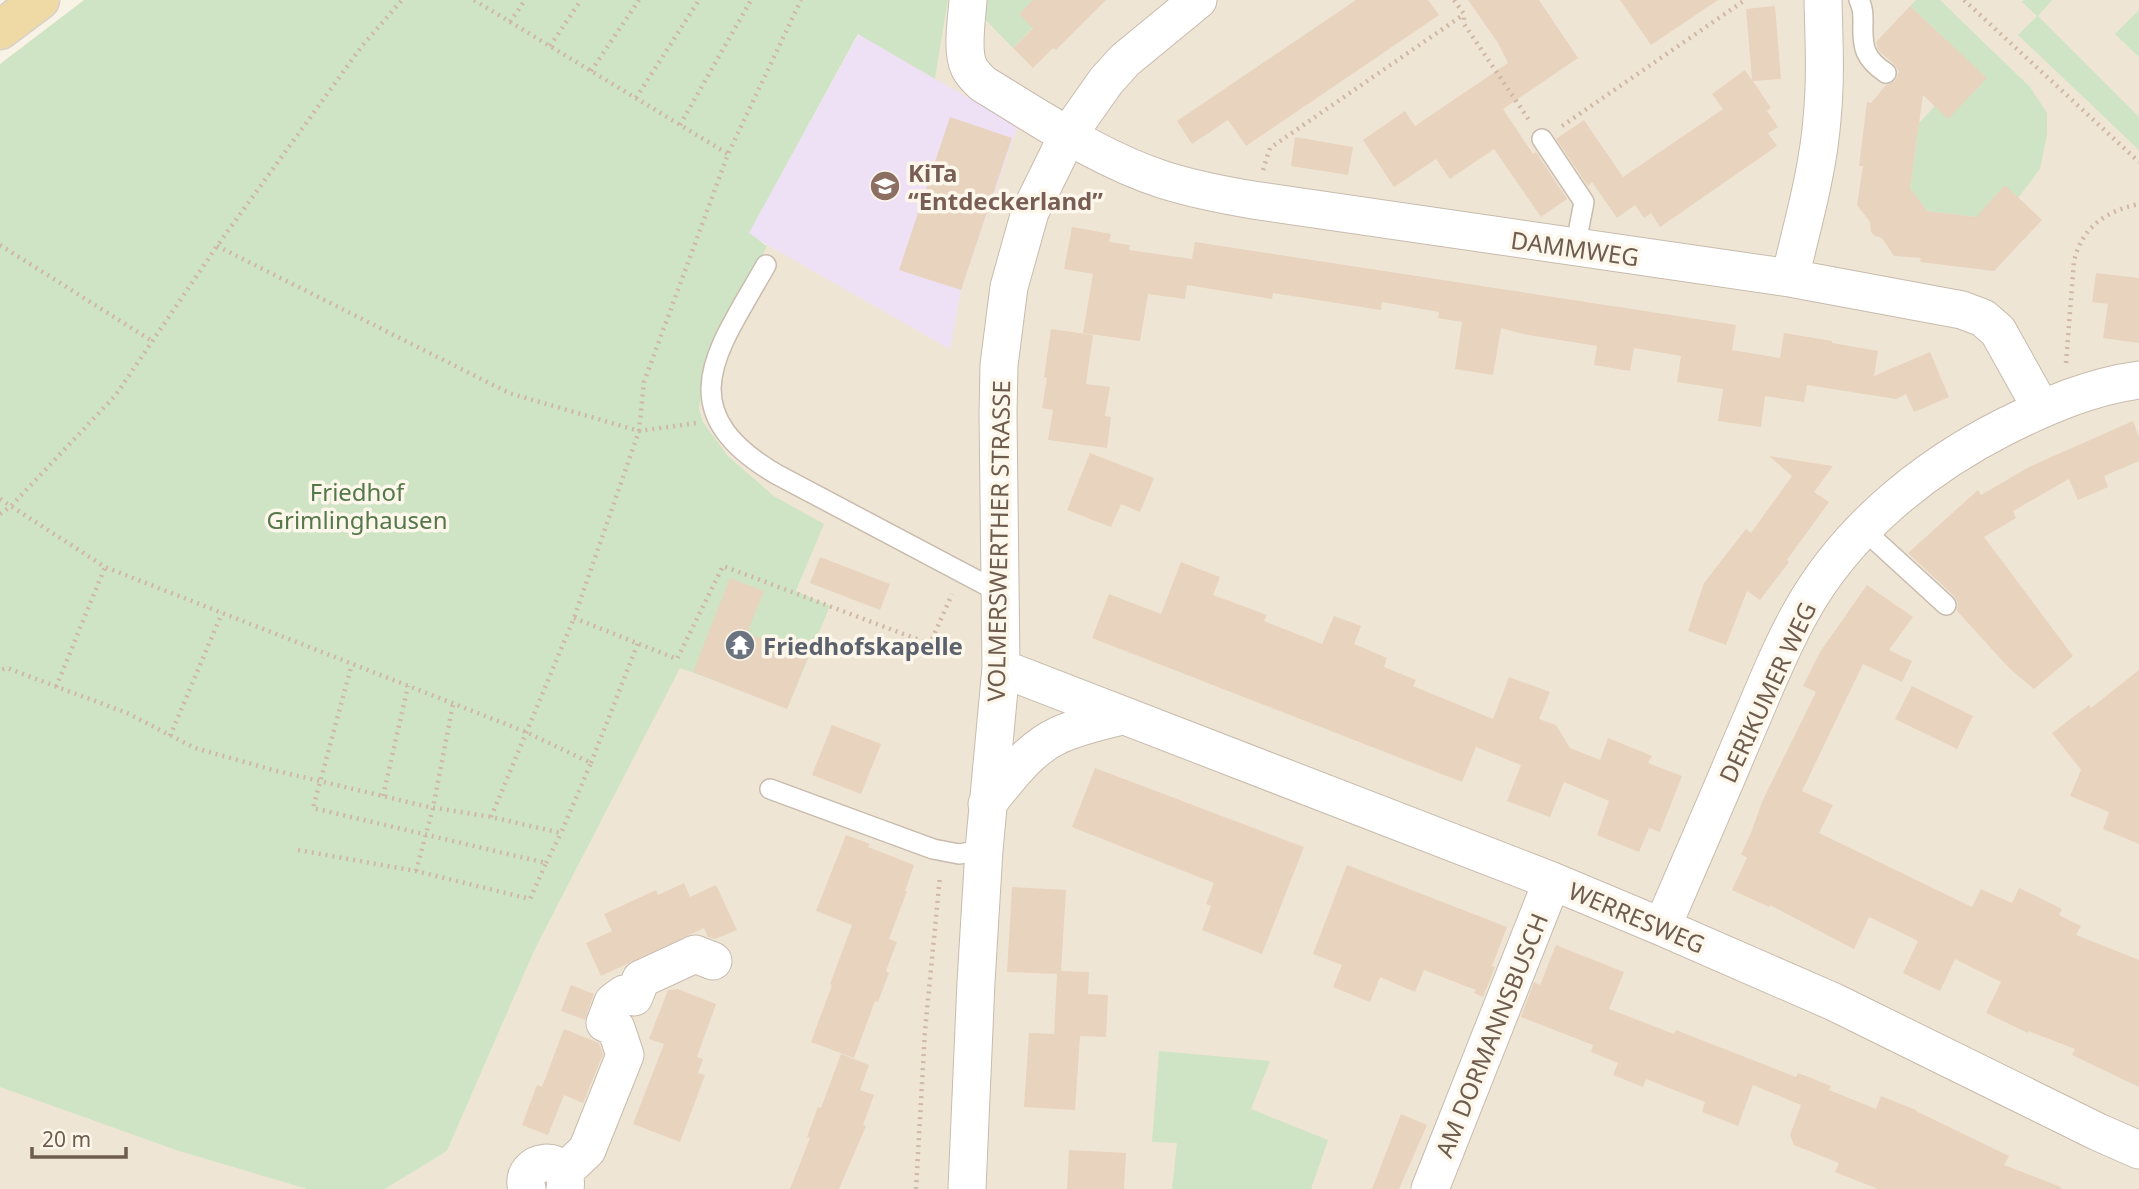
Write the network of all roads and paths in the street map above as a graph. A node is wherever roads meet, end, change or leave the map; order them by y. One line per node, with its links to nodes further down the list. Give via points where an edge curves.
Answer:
1 (40, 0): 19 (main road)
2 (402, 0): 32 (path, via 362,46)
3 (474, 0): 18 (path)
4 (525, 0): 18 (path)
5 (582, 0): 20 (path)
6 (639, 0): 21 (path)
7 (699, 0): 23 (path)
8 (751, 0): 24 (path)
9 (801, 0): 27 (path)
10 (968, 0): 25 (street, DAMMWEG, via 965,53 974,75)
11 (1198, 0): 25 (street, VOLMERSWERTHER STRASSE, via 1112,74)
12 (1454, 0): 17 (path)
13 (1745, 0): 26 (path)
14 (1823, 0): 35 (street, via 1822,121)
15 (1859, 0): 22 (lane, via 1868,59)
16 (1964, 0): 28 (path)
17 (1464, 14): 26 (path, via 1464,24); 29 (path, via 1270,148)
18 (509, 22): 20 (path)
19 (0, 30)
20 (550, 46): 21 (path)
21 (591, 71): 23 (path)
22 (1886, 73)
23 (636, 98): 24 (path)
24 (680, 125): 27 (path)
25 (1068, 135): 29 (street, DAMMWEG, via 1161,179); 47 (street, VOLMERSWERTHER STRASSE, via 1030,212 1009,287 999,365)
26 (1542, 139): 33 (lane, via 1584,202)
27 (728, 154): 40 (path, via 644,382)
28 (2139, 162)
29 (1253, 200): 33 (street, DAMMWEG)
30 (2139, 204): 38 (path, via 2103,217 2077,248 2066,368)
31 (0, 245): 36 (path)
32 (218, 246): 36 (path); 40 (path, via 509,393)
33 (1575, 248): 35 (street, DAMMWEG)
34 (766, 265): 39 (lane, via 719,348 710,390)
35 (1790, 278): 38 (street, DAMMWEG, via 1962,310 1983,318)
36 (152, 341): 42 (path, via 115,396)
37 (2139, 380): 38 (street, DERIKUMER WEG)
38 (2056, 404): 44 (street, DERIKUMER WEG, via 1985,437 1933,469)
39 (718, 420): 40 (path); 46 (lane, via 742,451 759,464)
40 (639, 431): 50 (path)
41 (0, 499): 42 (path)
42 (11, 506): 43 (path); 45 (path)
43 (0, 514)
44 (1864, 530): 48 (lane); 76 (street, DERIKUMER WEG, via 1818,586 1789,635)
45 (105, 567): 49 (path); 56 (path)
46 (960, 573): 47 (lane); 51 (path, via 930,643 723,566 677,659)
47 (999, 592): 53 (street, VOLMERSWERTHER STRASSE)
48 (1946, 605)
49 (222, 613): 52 (path); 60 (path)
50 (575, 618): 51 (path); 59 (path)
51 (638, 643): 61 (path)
52 (352, 664): 55 (path); 62 (path)
53 (1000, 668): 58 (street, WERRESWEG); 65 (street, VOLMERSWERTHER STRASSE)
54 (0, 670): 56 (path, via 7,668)
55 (408, 686): 57 (path); 64 (path)
56 (56, 687): 60 (path, via 127,713)
57 (453, 704): 59 (path); 66 (path)
58 (1122, 716): 65 (street, via 1056,736 1018,767); 75 (street, WERRESWEG)
59 (526, 732): 61 (path); 67 (path)
60 (170, 736): 62 (path, via 195,748)
61 (591, 763): 68 (path)
62 (322, 782): 64 (path); 69 (path, via 313,808)
63 (770, 789): 72 (lane)
64 (383, 796): 66 (path)
65 (987, 804): 71 (street, VOLMERSWERTHER STRASSE)
66 (433, 808): 67 (path); 69 (path)
67 (491, 817): 68 (path)
68 (561, 833): 73 (path)
69 (425, 834): 73 (path); 74 (path)
70 (298, 850): 74 (path)
71 (984, 850): 72 (lane); 82 (street, VOLMERSWERTHER STRASSE)
72 (943, 851): 81 (path, via 925,1031)
73 (546, 863): 74 (path, via 530,899)
74 (416, 871)
75 (1552, 881): 76 (street, WERRESWEG); 83 (street, AM DORMANNSBUSCH)
76 (1662, 927): 78 (street, WERRESWEG, via 1834,1002)
77 (713, 961): 79 (street, via 695,954 641,979 634,997 624,994 613,1002 605,1023 616,1028 625,1055 587,1150)
78 (2139, 1150)
79 (564, 1180): 80 (street, via 556,1165 545,1162 528,1173)
80 (521, 1187)
81 (916, 1189)
82 (967, 1189)
83 (1430, 1189)

